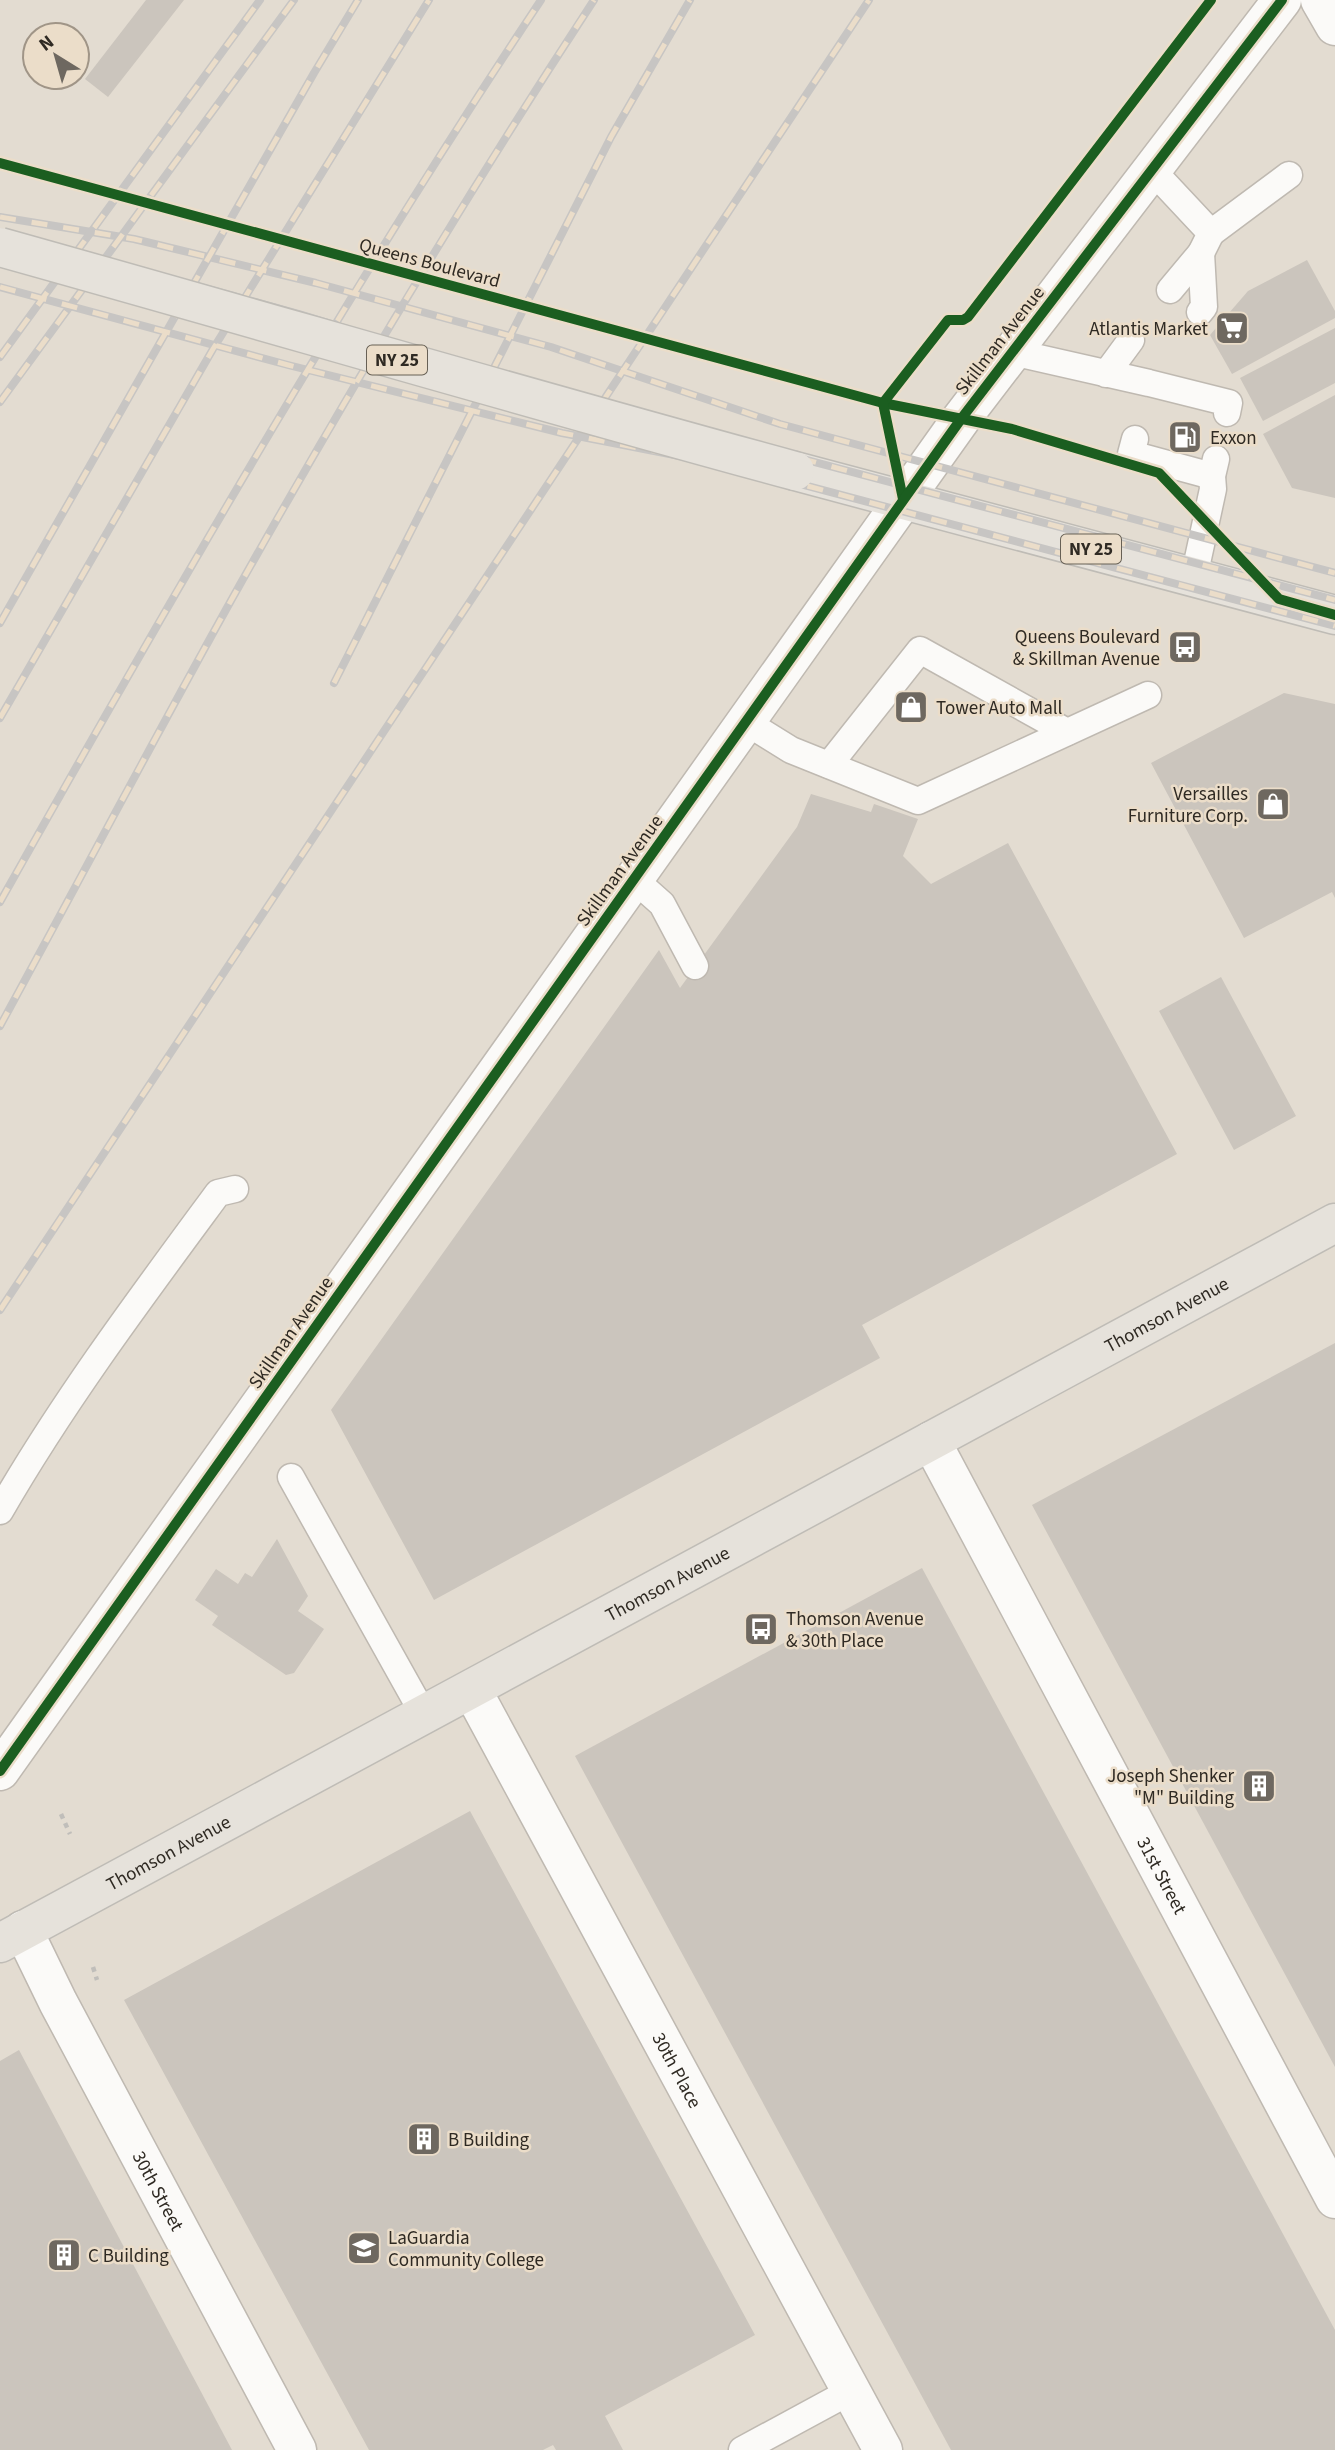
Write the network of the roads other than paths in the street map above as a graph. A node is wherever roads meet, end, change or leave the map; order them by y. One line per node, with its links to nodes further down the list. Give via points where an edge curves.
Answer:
1 (1282, 0): 4 (street, Skillman Avenue)
2 (1320, 0): 3 (street)
3 (1335, 26)
4 (1152, 170): 6 (lane); 11 (street, Skillman Avenue)
5 (1289, 175): 6 (lane)
6 (1206, 243): 8 (lane); 9 (lane, via 1205,307)
7 (0, 247): 15 (main road, NY 25, bridge, via 586,415)
8 (1170, 290)
9 (1200, 312)
10 (1131, 340): 12 (lane)
11 (1012, 352): 12 (lane); 15 (street, Skillman Avenue)
12 (1106, 374): 13 (lane, via 1153,380 1190,397 1229,403)
13 (1227, 413)
14 (1135, 439): 16 (lane, via 1130,454 1173,457 1214,467)
15 (903, 499): 16 (main road, NY 25); 19 (street, Skillman Avenue)
16 (1194, 577): 17 (main road, NY 25)
17 (1335, 615)
18 (1148, 695): 20 (lane)
19 (746, 722): 21 (lane, via 791,750); 22 (street, Skillman Avenue)
20 (1067, 732): 21 (lane, via 918,801); 21 (lane, via 920,649)
21 (829, 765)
22 (635, 880): 23 (lane, via 662,904); 31 (street, Skillman Avenue)
23 (695, 966)
24 (235, 1189): 28 (lane, via 218,1193 135,1306)
25 (1335, 1223): 26 (main road, Thomson Avenue)
26 (931, 1441): 29 (main road, Thomson Avenue); 33 (street, 31st Street)
27 (291, 1477): 30 (lane)
28 (0, 1511)
29 (472, 1690): 30 (main road, Thomson Avenue); 34 (street, 30th Place)
30 (424, 1715): 32 (main road, Thomson Avenue)
31 (0, 1771)
32 (12, 1937): 35 (street, 30th Street, via 58,2002)
33 (1335, 2199)
34 (851, 2391): 36 (lane); 37 (street, 30th Place)
35 (297, 2450)
36 (742, 2450)
37 (883, 2450)

